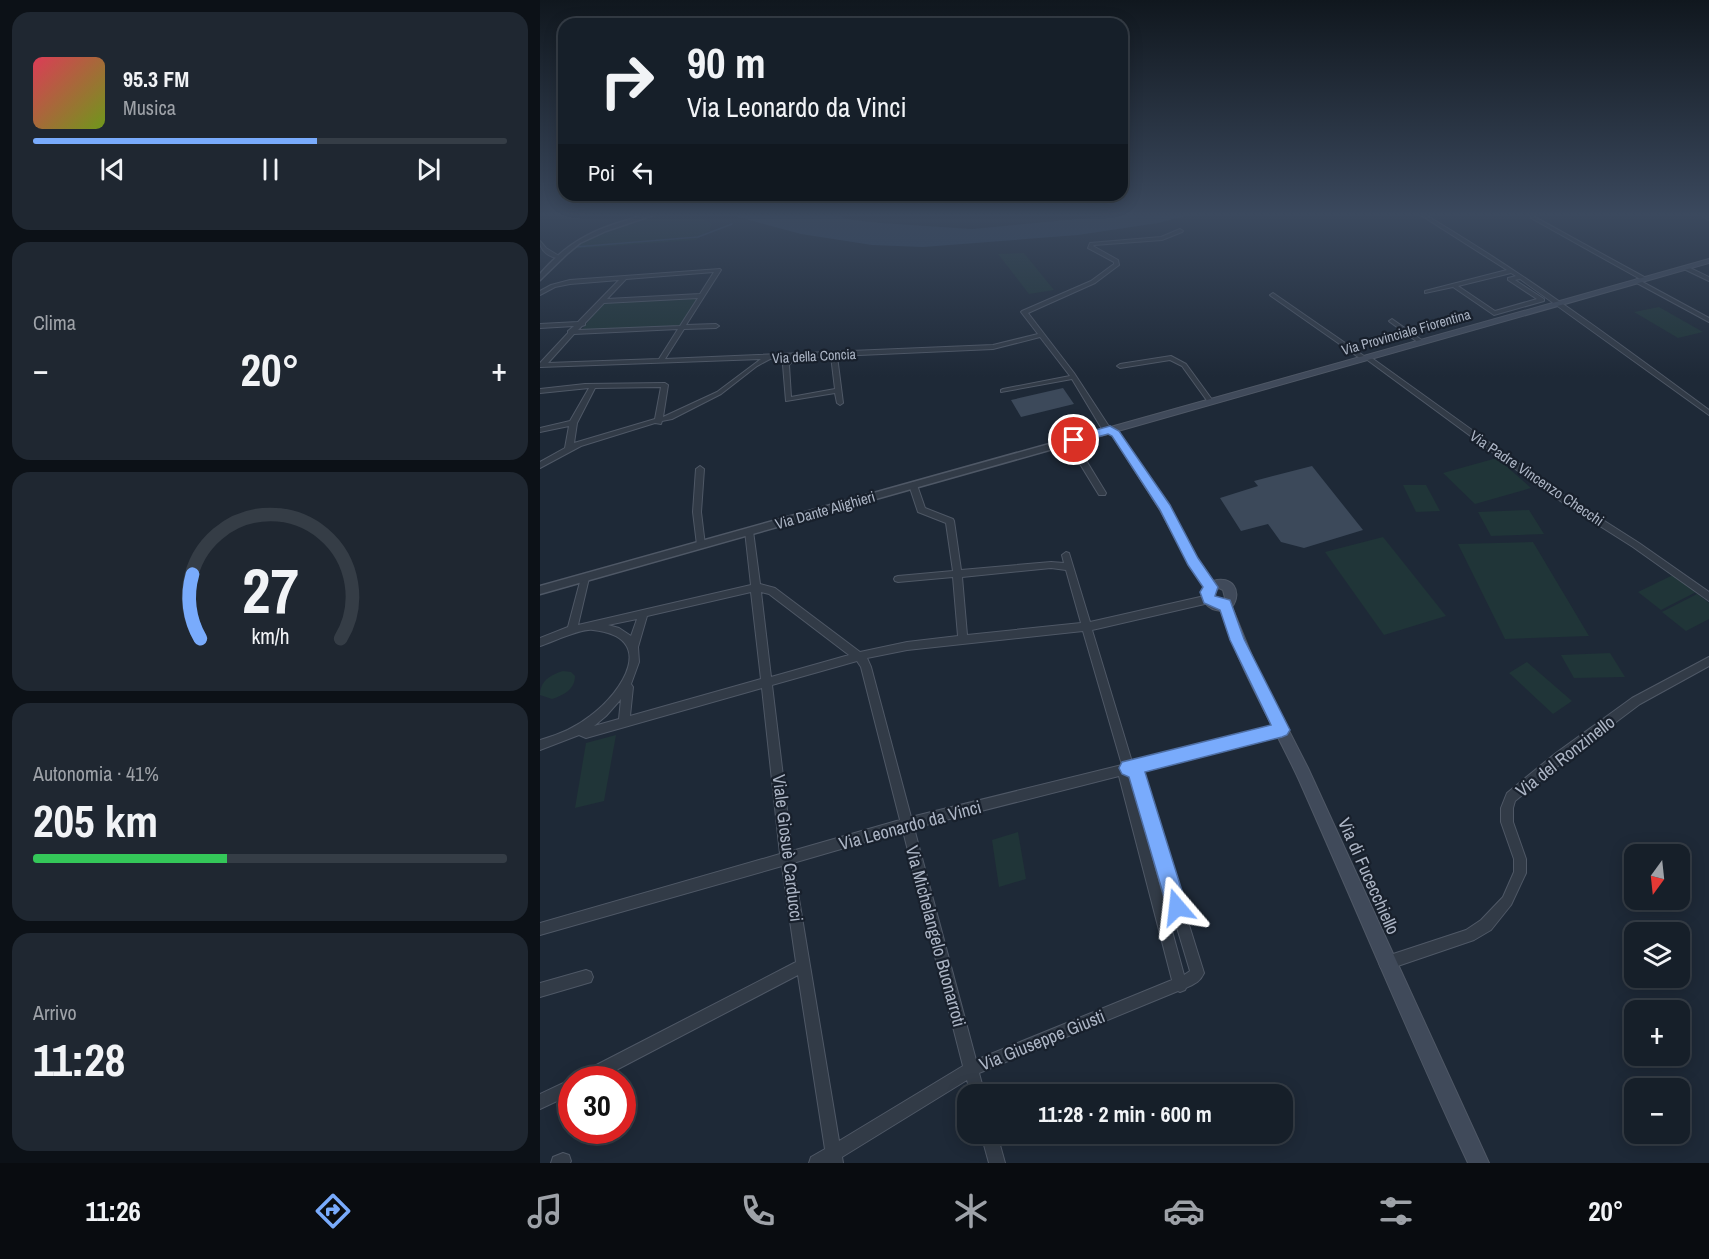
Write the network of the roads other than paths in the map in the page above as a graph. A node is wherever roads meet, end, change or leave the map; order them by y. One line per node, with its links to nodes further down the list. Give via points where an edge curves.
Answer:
1 (1111, 268): 27 (street, via 1093,282 1026,311 1026,318)
2 (1506, 268): 6 (street)
3 (1621, 268): 10 (street)
4 (1685, 268): 10 (main road, Via Provinciale Fiorentina)
5 (1686, 268): 9 (street)
6 (1510, 271): 7 (street); 11 (street)
7 (1520, 277): 17 (street); 18 (street, via 1510,279 1542,300)
8 (624, 278): 13 (street, via 559,284); 14 (street, via 718,270); 16 (street)
9 (1709, 279)
10 (1641, 280): 17 (main road, Via Provinciale Fiorentina); 20 (street)
11 (1453, 285): 12 (street); 18 (street)
12 (1427, 292)
13 (540, 293)
14 (702, 296): 16 (street); 25 (street)
15 (1273, 296): 32 (street, Via Padre Vincenzo Checchi)
16 (604, 301): 22 (street)
17 (1559, 303): 19 (main road, Via Provinciale Fiorentina); 43 (street)
18 (1494, 313): 19 (street)
19 (1503, 319): 28 (main road, Via Provinciale Fiorentina)
20 (1709, 320)
21 (1392, 321): 28 (street)
22 (583, 324): 23 (street); 26 (street)
23 (540, 326)
24 (716, 326): 25 (street)
25 (682, 327): 26 (street); 33 (street)
26 (570, 332): 34 (street)
27 (1041, 336): 29 (street, Via della Concia, via 993,347); 36 (street)
28 (1420, 342): 32 (main road, Via Provinciale Fiorentina)
29 (834, 355): 30 (street, Via della Concia); 38 (street)
30 (793, 356): 31 (street, Via della Concia); 38 (street, via 786,365 788,400)
31 (769, 357): 33 (street); 44 (street, Via della Concia, via 719,393)
32 (1365, 358): 41 (main road, Via Provinciale Fiorentina); 64 (street, Via Padre Vincenzo Checchi, via 1551,491)
33 (662, 359): 34 (street)
34 (541, 365)
35 (1120, 366): 41 (street, via 1171,358 1184,365)
36 (1074, 377): 40 (street); 47 (street)
37 (593, 386): 39 (street); 44 (street, via 665,385); 45 (street)
38 (838, 390): 42 (street)
39 (540, 391)
40 (1004, 392)
41 (1210, 401): 47 (main road, Via Provinciale Fiorentina)
42 (840, 403)
43 (1709, 413)
44 (658, 422): 49 (street, Via della Concia)
45 (573, 423): 46 (street); 49 (street)
46 (540, 429)
47 (1110, 430): 48 (street, Via Dante Alighieri); 63 (main road, Via di Fucecchiello, via 1116,433 1165,508)
48 (1070, 441): 52 (street, Via Dante Alighieri); 53 (street)
49 (569, 449): 50 (street, Via della Concia)
50 (540, 465)
51 (700, 469): 55 (street, via 697,512)
52 (913, 485): 54 (street, Via Dante Alighieri); 58 (street, via 921,510 950,521)
53 (1102, 493)
54 (749, 531): 55 (street, Via Dante Alighieri); 61 (street, Viale Giosuè Carducci)
55 (701, 545): 59 (street, Via Dante Alighieri)
56 (1066, 555): 57 (street)
57 (1069, 567): 58 (street, via 1051,565); 66 (street)
58 (958, 574): 60 (street); 68 (street)
59 (585, 578): 62 (street, Via Dante Alighieri); 67 (street)
60 (898, 579)
61 (756, 587): 65 (street); 71 (street, Via Michelangelo Buonarroti, via 772,591); 74 (street, Viale Giosuè Carducci)
62 (540, 590)
63 (1215, 597): 66 (street); 77 (main road, Via di Fucecchiello)
64 (1709, 597)
65 (643, 613): 67 (street); 70 (street)
66 (1085, 626): 68 (street); 79 (street)
67 (572, 630): 69 (street); 70 (street, via 612,630 624,635)
68 (963, 640): 71 (street)
69 (540, 642)
70 (633, 646): 73 (street, via 635,662)
71 (858, 656): 74 (street); 80 (street, Via Michelangelo Buonarroti, via 866,667)
72 (1709, 661): 83 (street, Via del Ronzinello, via 1636,701 1511,797 1507,822 1520,860 1520,873 1507,901 1486,925 1469,935)
73 (628, 683): 75 (street); 76 (street, via 610,706)
74 (768, 683): 75 (street); 81 (street, Viale Giosuè Carducci)
75 (624, 723): 76 (street, via 586,733)
76 (578, 730): 78 (street)
77 (1282, 730): 79 (street, Via Leonardo da Vinci); 83 (main road, Via di Fucecchiello)
78 (540, 745)
79 (1128, 768): 80 (street, Via Leonardo da Vinci); 86 (street, via 1124,777); 86 (street, via 1136,771 1197,973)
80 (907, 824): 81 (street, Via Leonardo da Vinci); 89 (street, Via Michelangelo Buonarroti)
81 (787, 860): 82 (street, Via Leonardo da Vinci); 84 (street, Viale Giosuè Carducci)
82 (540, 929)
83 (1386, 963): 97 (main road, Via di Fucecchiello)
84 (804, 965): 88 (street); 94 (street, Viale Giosuè Carducci)
85 (586, 977): 87 (street)
86 (1180, 985): 89 (street, Via Giuseppe Giusti)
87 (540, 990)
88 (609, 1066)
89 (971, 1068): 90 (street, Via Michelangelo Buonarroti); 94 (street, Via Giuseppe Giusti)
90 (975, 1084)
91 (558, 1093): 92 (street)
92 (540, 1102)
93 (992, 1144): 96 (street)
94 (834, 1158): 95 (street, Via Giuseppe Giusti)
95 (817, 1163)
96 (997, 1163)
97 (1479, 1163)

